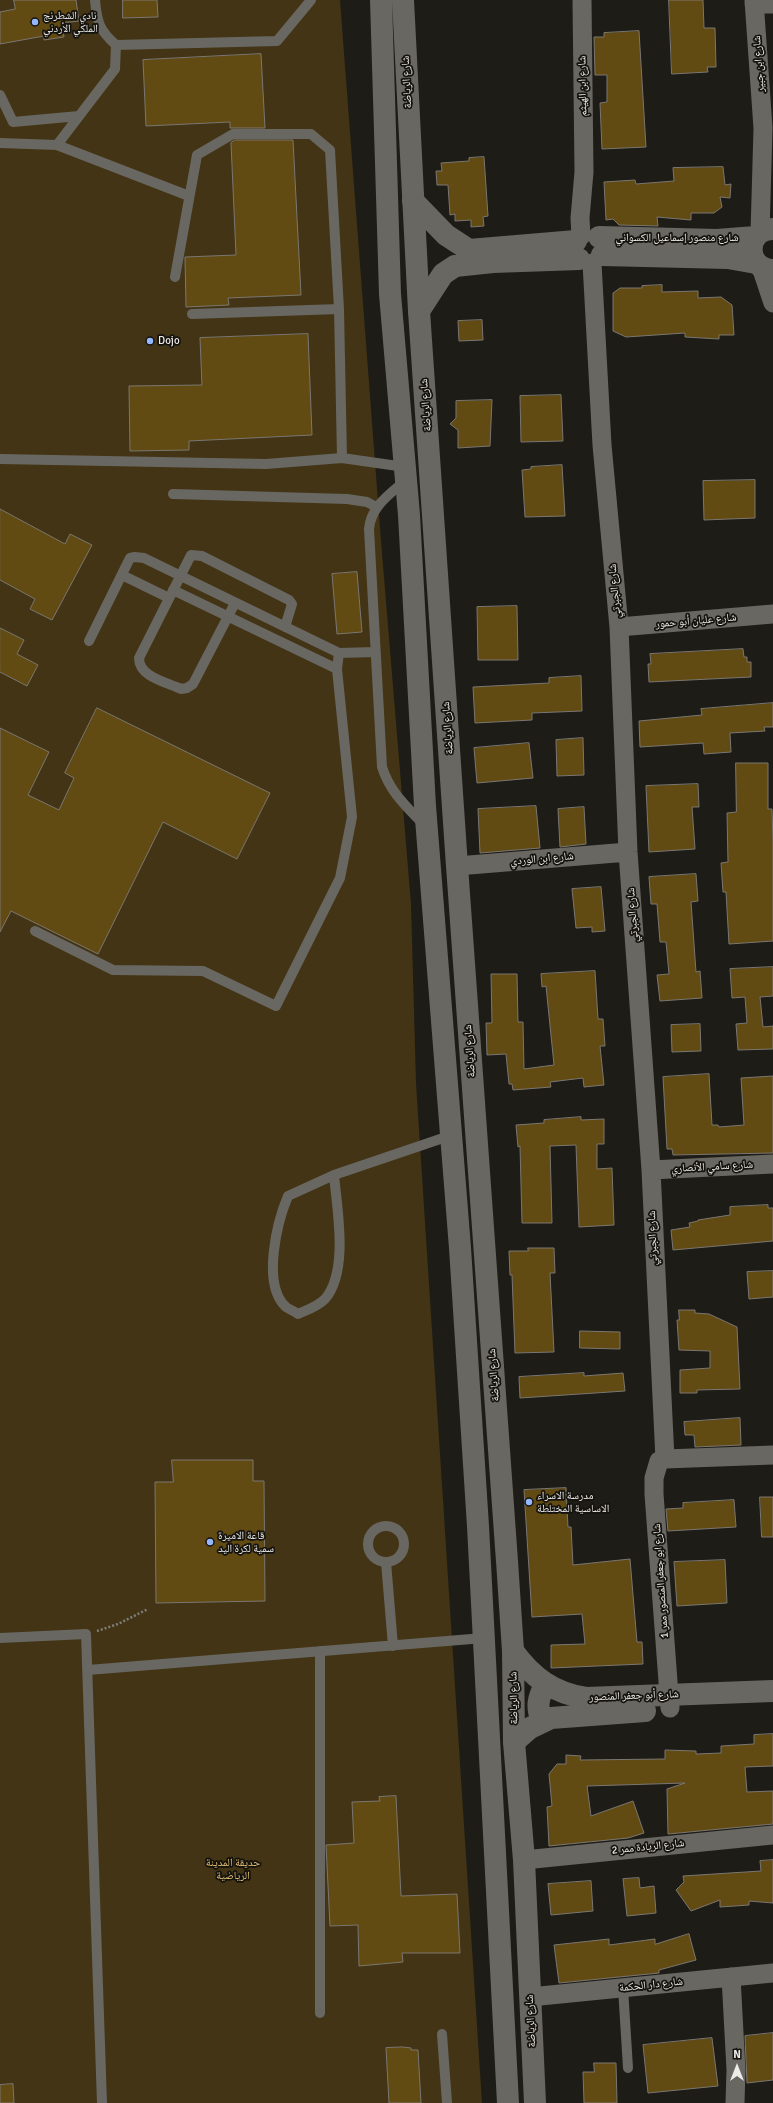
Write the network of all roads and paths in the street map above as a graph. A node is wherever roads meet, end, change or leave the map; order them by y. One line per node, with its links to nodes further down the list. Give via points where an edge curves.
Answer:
1 (95, 0): 8 (lane, via 96,17 102,33)
2 (311, 0): 8 (lane, via 277,41)
3 (381, 0): 28 (main road, via 390,294)
4 (403, 0): 16 (main road, شارع الرياضة)
5 (582, 0): 18 (street, شارع ابن الهيثم, via 584,172)
6 (754, 2): 7 (street); 11 (street, شارع ابن جبير)
7 (773, 4)
8 (116, 45): 10 (lane, via 115,69)
9 (0, 95): 10 (lane, via 13,122)
10 (79, 116): 13 (lane)
11 (763, 128): 14 (street, شارع ابن جبير); 17 (street, شارع ابن جبير)
12 (0, 142): 13 (lane)
13 (57, 145): 15 (lane)
14 (773, 171)
15 (189, 196): 20 (lane); 22 (lane, via 197,155 233,134 312,134 330,150)
16 (413, 201): 18 (main road, شارع منصور إسماعيل الكسواني, via 446,235 469,250); 23 (main road, شارع الرياضة)
17 (763, 233): 18 (main road, شارع منصور إسماعيل الكسواني, via 717,240); 19 (main road, via 751,250)
18 (589, 246): 19 (main road, شارع منصور إسماعيل الكسواني, via 728,258); 23 (main road, شارع منصور إسماعيل الكسواني, via 455,266 443,274); 38 (street, شارع الجبرتي, via 602,445)
19 (763, 266): 21 (street)
20 (175, 277)
21 (773, 304)
22 (339, 309): 24 (lane); 25 (lane)
23 (419, 311): 27 (main road, شارع الرياضة)
24 (192, 314)
25 (342, 458): 26 (lane, via 266,464); 28 (lane)
26 (0, 459)
27 (430, 466): 28 (main road); 45 (main road, شارع الرياضة)
28 (405, 473): 30 (lane); 43 (main road)
29 (173, 494): 30 (lane, via 347,499 367,502)
30 (376, 507): 40 (lane, via 370,518 369,529)
31 (122, 575): 32 (lane, via 130,558 136,557 144,558); 33 (lane); 39 (lane)
32 (180, 576): 33 (lane); 34 (lane); 37 (lane, via 191,555 202,556 289,600 292,604)
33 (171, 594): 36 (lane); 36 (lane, via 139,658 139,666 144,672 181,689 193,684)
34 (235, 603): 36 (lane); 37 (lane)
35 (773, 614): 38 (street, شارع عليان أبو حمور)
36 (228, 617): 42 (lane)
37 (285, 627): 41 (lane)
38 (618, 627): 44 (street, شارع الجبرتي)
39 (89, 641)
40 (376, 652): 41 (lane); 43 (lane, via 382,767 387,783)
41 (339, 653): 42 (lane)
42 (337, 669): 46 (lane, via 352,817 340,878 276,1006 203,971 113,970)
43 (427, 828): 47 (main road)
44 (628, 852): 45 (street, شارع ابن الوردي); 49 (street, شارع الجبرتي)
45 (457, 866): 51 (main road, شارع الرياضة)
46 (35, 931)
47 (452, 1135): 50 (lane); 52 (main road)
48 (773, 1164): 49 (street, شارع سامي الأنصاري)
49 (651, 1170): 54 (street, شارع الجبرتي)
50 (334, 1175): 50 (lane, via 288,1196 282,1212 272,1262 275,1286 285,1307 298,1314 314,1307 325,1298 336,1279 339,1231)
51 (492, 1352): 52 (main road); 62 (main road, شارع الرياضة)
52 (466, 1353): 59 (main road)
53 (773, 1455): 54 (street)
54 (665, 1459): 66 (street, شارع ابو جعفر المنصور ممر 1, via 659,1461 654,1478)
55 (386, 1562): 60 (lane)
56 (148, 1609): 57 (path, via 118,1624)
57 (86, 1634): 58 (lane); 63 (lane)
58 (0, 1638)
59 (484, 1638): 60 (lane); 81 (main road)
60 (393, 1646): 61 (lane)
61 (320, 1651): 63 (lane); 76 (lane)
62 (513, 1651): 64 (main road, شارع أبو جعفر المنصور, via 523,1665); 69 (main road, شارع الرياضة)
63 (88, 1670): 79 (lane)
64 (545, 1685): 66 (main road, شارع أبو جعفر المنصور, via 562,1693 586,1698); 68 (main road, via 538,1701)
65 (773, 1691): 66 (main road, شارع أبو جعفر المنصور)
66 (670, 1701): 67 (main road, شارع أبو جعفر المنصور); 68 (main road, شارع أبو جعفر المنصور)
67 (773, 1706)
68 (542, 1721): 69 (main road, شارع أبو جعفر المنصور, via 525,1731)
69 (514, 1742): 71 (main road, شارع الرياضة)
70 (773, 1835): 71 (street, شارع الريادة ممر 2)
71 (524, 1860): 75 (main road, شارع الرياضة)
72 (773, 1973): 73 (street, شارع دار الحكمة)
73 (731, 1977): 74 (street, شارع دار الحكمة); 83 (street, via 736,2070)
74 (623, 1988): 75 (street, شارع دار الحكمة); 78 (lane)
75 (530, 1997): 82 (main road, شارع الرياضة)
76 (320, 2013)
77 (442, 2034): 80 (lane)
78 (628, 2068)
79 (102, 2103)
80 (447, 2103)
81 (508, 2103)
82 (535, 2103)
83 (735, 2103)

